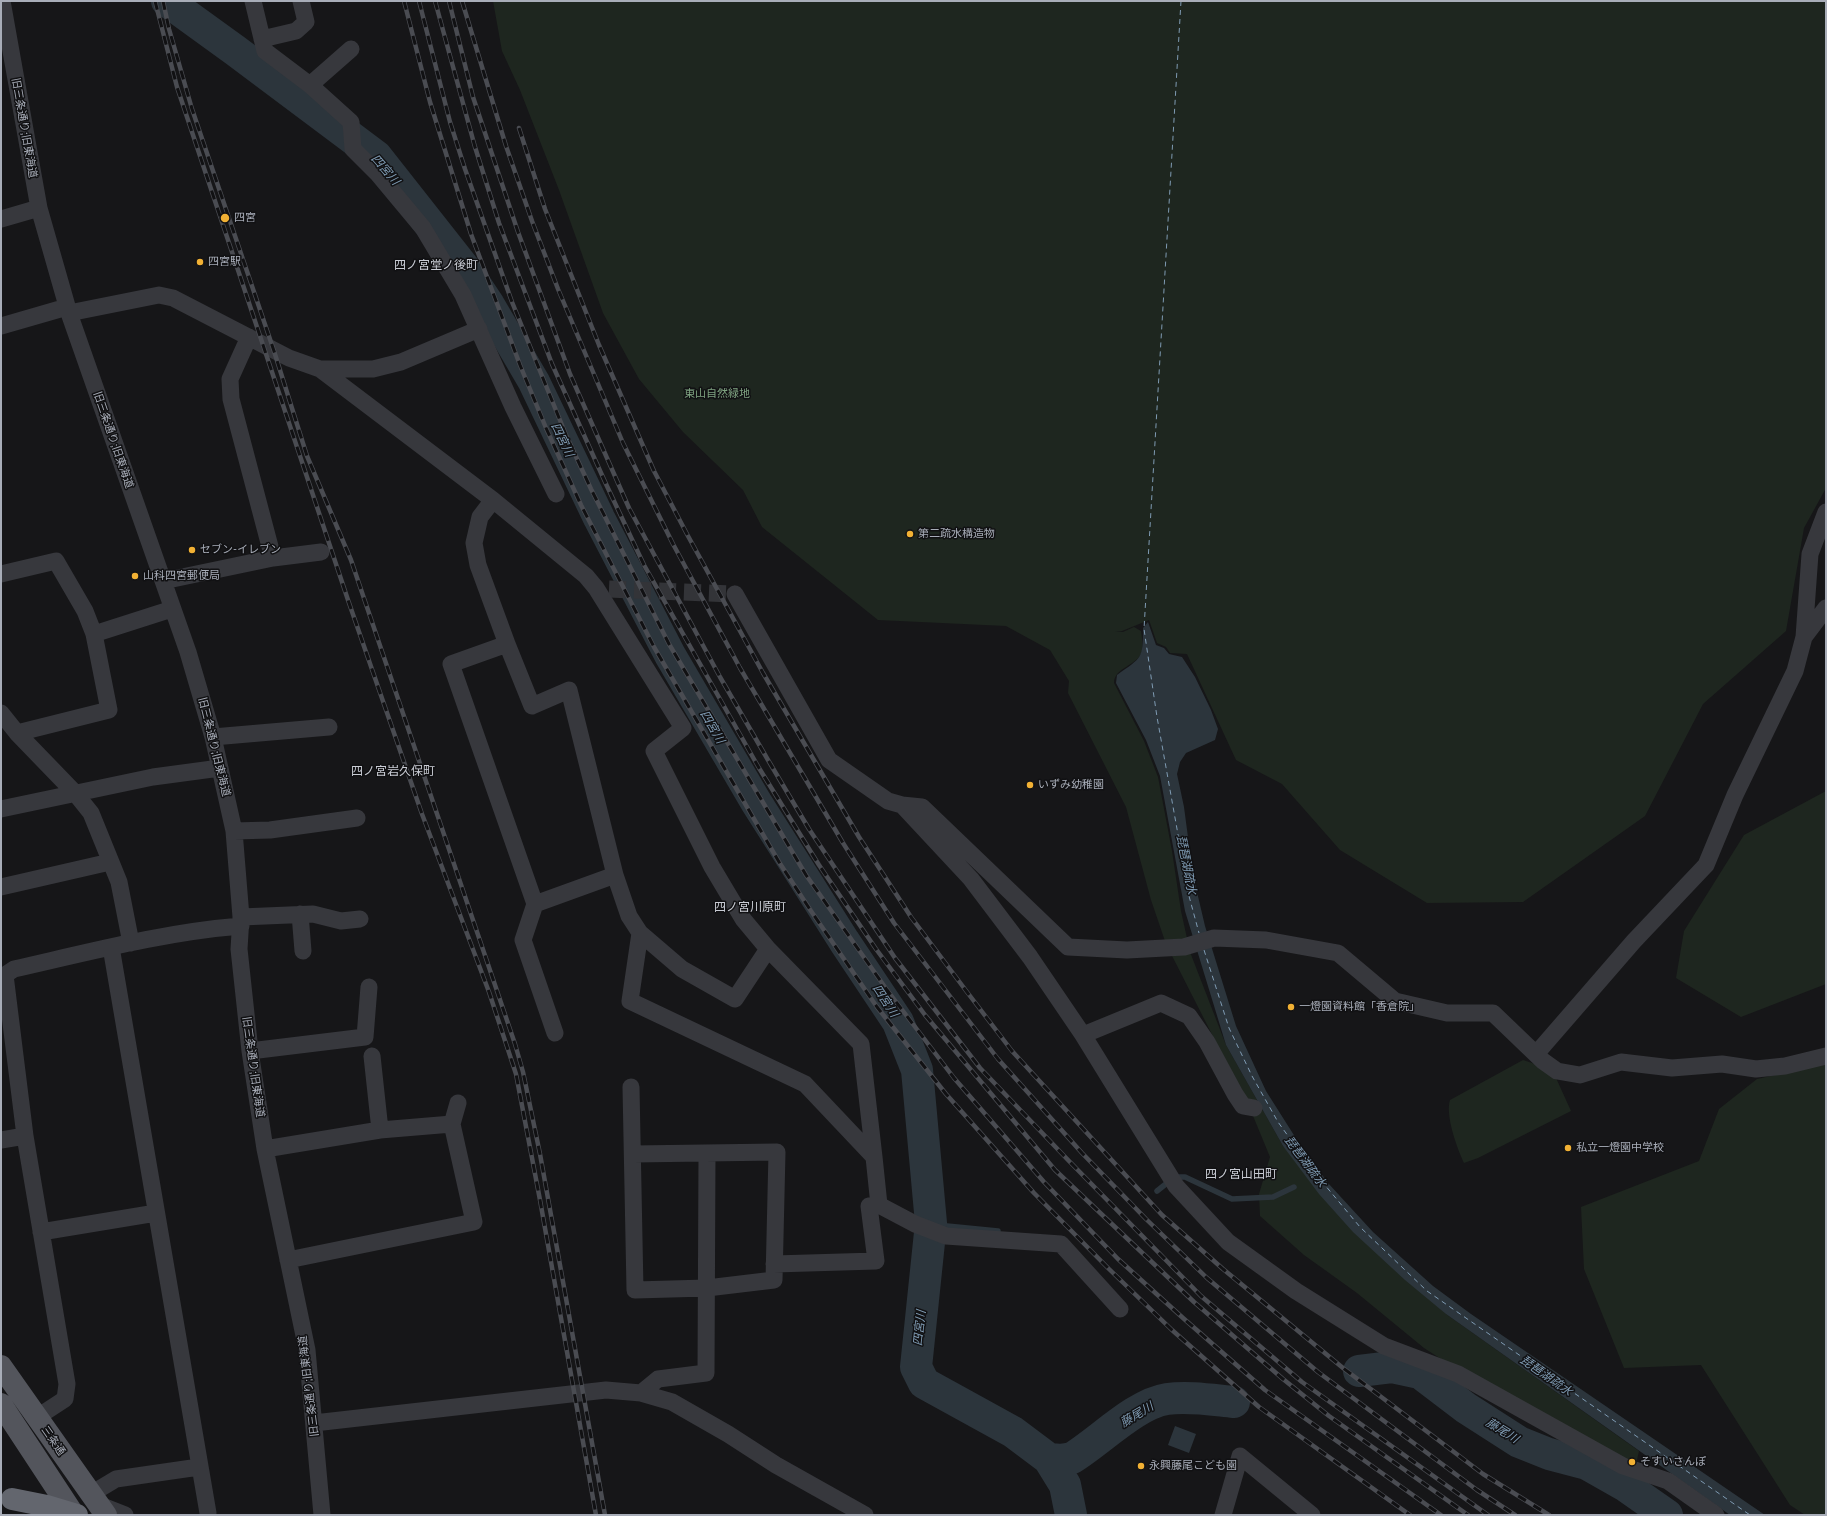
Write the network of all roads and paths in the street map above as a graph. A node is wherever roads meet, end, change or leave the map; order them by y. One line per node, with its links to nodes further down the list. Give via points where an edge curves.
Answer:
1 (253, 1): 4 (street)
2 (301, 1): 4 (street, via 306,22 296,31)
3 (7, 2): 7 (street, 旧三条通り;旧東海道)
4 (262, 39): 6 (street, via 265,51)
5 (351, 49): 6 (street)
6 (310, 85): 11 (street, via 351,122 353,149 378,174 423,228 463,295)
7 (39, 208): 8 (street); 9 (street, 旧三条通り;旧東海道)
8 (1, 219)
9 (68, 310): 10 (street); 12 (street, via 158,295 173,298); 20 (street, 旧三条通り;旧東海道)
10 (1, 326)
11 (479, 329): 13 (street, via 400,362 373,369); 14 (street)
12 (249, 337): 13 (street, via 289,358); 18 (street, via 230,379 231,399)
13 (320, 369): 15 (street)
14 (556, 494)
15 (493, 500): 26 (street, via 480,518 474,543 478,565); 47 (street, via 602,588 683,728 654,751 712,867 743,919)
16 (1826, 512): 25 (street, via 1810,554)
17 (322, 552): 18 (street)
18 (273, 558): 20 (street)
19 (1, 574): 24 (street, via 56,561 85,611)
20 (163, 581): 23 (street, 旧三条通り;旧東海道)
21 (735, 594): 33 (street, via 829,760 888,801)
22 (1826, 608): 25 (street)
23 (172, 609): 24 (street); 30 (street, 旧三条通り;旧東海道, via 188,652)
24 (94, 634): 29 (street, via 109,710)
25 (1804, 637): 54 (street, via 1795,671 1735,795 1706,865 1634,941)
26 (507, 644): 38 (street, via 532,706 569,690); 40 (street, via 451,664)
27 (1, 713): 29 (street)
28 (330, 727): 30 (street)
29 (17, 734): 32 (street)
30 (213, 737): 31 (street, 旧三条通り;旧東海道)
31 (220, 768): 32 (street, via 153,777); 36 (street, 旧三条通り;旧東海道)
32 (75, 793): 34 (street); 37 (street, via 91,813)
33 (902, 805): 52 (street, via 971,879 1030,957); 54 (street, via 922,807 1068,947 1127,950 1185,946 1214,938 1266,940 1338,953 1395,1001 1447,1013 1493,1013)
34 (1, 809)
35 (357, 818): 36 (street, via 270,830)
36 (234, 831): 43 (street, 旧三条通り;旧東海道)
37 (110, 862): 39 (street); 45 (street, via 119,882)
38 (615, 876): 40 (street); 44 (street, via 629,916)
39 (1, 887)
40 (535, 904): 51 (street, via 523,940)
41 (300, 914): 42 (street, via 313,914 342,921); 43 (street); 48 (street)
42 (360, 918)
43 (241, 922): 45 (street); 53 (street, 旧三条通り;旧東海道, via 239,949)
44 (640, 933): 47 (street, via 682,969 735,999); 67 (street, via 630,1001 805,1084)
45 (131, 943): 46 (street)
46 (112, 947): 49 (street, via 14,969); 69 (street)
47 (768, 948): 67 (street, via 861,1044)
48 (303, 951)
49 (3, 974): 62 (street)
50 (369, 987): 53 (street, via 365,1037)
51 (555, 1034)
52 (1083, 1035): 59 (street, via 1161,1003 1189,1016 1208,1042 1243,1106); 91 (street, via 1176,1186 1228,1242 1296,1291 1384,1346 1458,1374 1623,1466 1668,1481)
53 (250, 1051): 64 (street, 旧三条通り;旧東海道)
54 (1536, 1054): 56 (street, via 1557,1071 1580,1075 1621,1062 1672,1068 1722,1064 1756,1069 1785,1066)
55 (372, 1056): 61 (street)
56 (1826, 1056)
57 (631, 1087): 65 (street)
58 (458, 1103): 60 (street)
59 (1254, 1108)
60 (452, 1124): 61 (street); 71 (street, via 474,1222)
61 (380, 1130): 64 (street)
62 (25, 1136): 63 (street); 70 (street)
63 (1, 1140)
64 (265, 1149): 71 (street, 旧三条通り;旧東海道)
65 (633, 1154): 66 (street); 73 (street, via 635,1290)
66 (707, 1154): 72 (street, via 777,1152); 73 (street)
67 (874, 1157): 68 (street)
68 (880, 1205): 72 (street, via 869,1206 876,1261); 74 (street, via 915,1224 946,1236 1061,1244)
69 (156, 1213): 70 (street); 80 (street)
70 (41, 1232): 78 (street, via 67,1384 65,1399)
71 (288, 1260): 79 (street, 旧三条通り;旧東海道, via 307,1350)
72 (774, 1264): 73 (street, via 774,1280)
73 (707, 1288): 76 (street, via 706,1373 658,1379)
74 (1120, 1309)
75 (1, 1366): 78 (main road, 三条通)
76 (641, 1393): 79 (street, via 606,1390); 88 (street, via 672,1402)
77 (1, 1404): 84 (main road, 三条通)
78 (38, 1419): 82 (main road, 三条通)
79 (314, 1423): 87 (street, 旧三条通り;旧東海道)
80 (200, 1467): 82 (street, via 116,1479); 83 (street)
81 (12, 1499): 85 (highway, bridge)
82 (98, 1504): 86 (street)
83 (208, 1513)
84 (74, 1515)
85 (78, 1515)
86 (125, 1515)
87 (322, 1515)
88 (865, 1515)
89 (1223, 1515): 90 (street, via 1240,1456)
90 (1312, 1515)
91 (1716, 1515)

